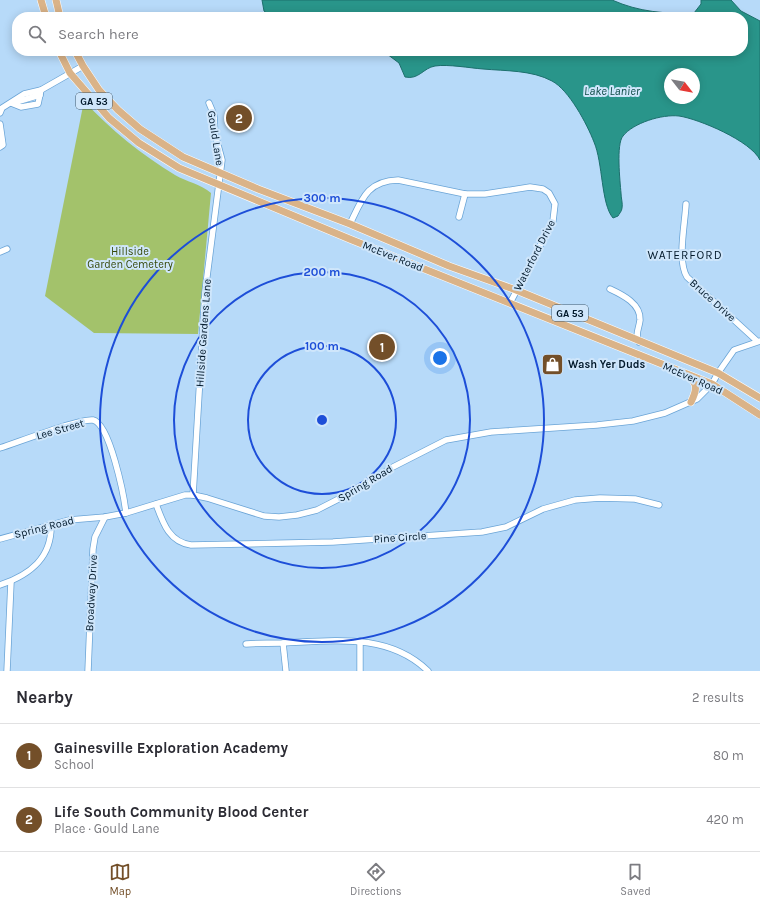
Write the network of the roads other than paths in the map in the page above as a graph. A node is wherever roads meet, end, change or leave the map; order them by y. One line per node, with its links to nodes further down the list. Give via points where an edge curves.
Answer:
1 (41, 0): 3 (main road)
2 (56, 0): 4 (main road)
3 (45, 12)
4 (59, 12)
5 (62, 56): 8 (main road, McEver Road / GA 53)
6 (78, 56): 7 (main road, McEver Road / GA 53)
7 (83, 66): 8 (street); 15 (main road, McEver Road / GA 53, via 99,90 140,129 182,157)
8 (70, 73): 9 (street); 16 (main road, McEver Road / GA 53, via 109,118 139,143 179,168)
9 (41, 93): 10 (street); 10 (street, via 38,104 21,107)
10 (11, 103): 12 (street, via 2,108)
11 (209, 104): 15 (street, Gould Lane, via 214,115 214,130 222,160)
12 (0, 113)
13 (0, 124): 14 (street, via 3,145)
14 (0, 147)
15 (221, 173): 16 (street, Hillside Gardens Lane); 20 (main road, McEver Road / GA 53)
16 (219, 184): 25 (main road, McEver Road / GA 53); 35 (street, Hillside Gardens Lane, via 205,292)
17 (466, 194): 19 (street); 20 (street, Waterford Drive, via 389,180 368,190); 24 (street, Waterford Drive, via 485,194 530,187 543,189 553,199 553,220)
18 (686, 204): 26 (street, Bruce Drive, via 682,254 684,272)
19 (459, 217)
20 (350, 224): 24 (main road, McEver Road / GA 53, via 449,266)
21 (7, 249): 22 (street)
22 (0, 252)
23 (610, 289): 27 (street, via 630,301 638,310 640,320 636,334)
24 (516, 290): 25 (street, Waterford Drive); 27 (main road, McEver Road / GA 53)
25 (510, 304): 28 (main road, McEver Road / GA 53)
26 (759, 341): 29 (street, Spring Road, via 734,350)
27 (639, 342): 29 (main road, McEver Road / GA 53)
28 (648, 358): 30 (main road, McEver Road / GA 53); 32 (main road, via 655,364 694,381 696,388)
29 (718, 373): 30 (street, Spring Road); 31 (main road, McEver Road / GA 53)
30 (712, 384): 32 (street, Spring Road); 33 (main road, McEver Road / GA 53)
31 (760, 398)
32 (691, 402): 35 (street, Spring Road, via 665,413 633,421 491,432 446,440 391,468 336,501 317,510 297,515 264,516)
33 (760, 416)
34 (0, 448): 38 (street, Lee Street, via 76,423 92,420 97,422 104,432 119,474)
35 (193, 495): 36 (street, Spring Road)
36 (156, 504): 37 (street, Pine Circle, via 171,536 190,546 333,542 482,532 506,527 560,504 591,498 635,499); 38 (street, Spring Road)
37 (659, 505)
38 (126, 513): 39 (street, Spring Road)
39 (105, 517): 40 (street, Spring Road, via 69,520); 48 (street, Broadway Drive, via 95,537 93,549)
40 (51, 525): 41 (street, Spring Road); 42 (street, via 49,546 42,558)
41 (0, 539)
42 (11, 582): 43 (street); 47 (street)
43 (0, 585)
44 (360, 641): 45 (street); 50 (street); 51 (street, via 410,657)
45 (283, 643): 46 (street); 49 (street)
46 (246, 644)
47 (6, 671)
48 (88, 671)
49 (286, 671)
50 (360, 671)
51 (428, 671)

